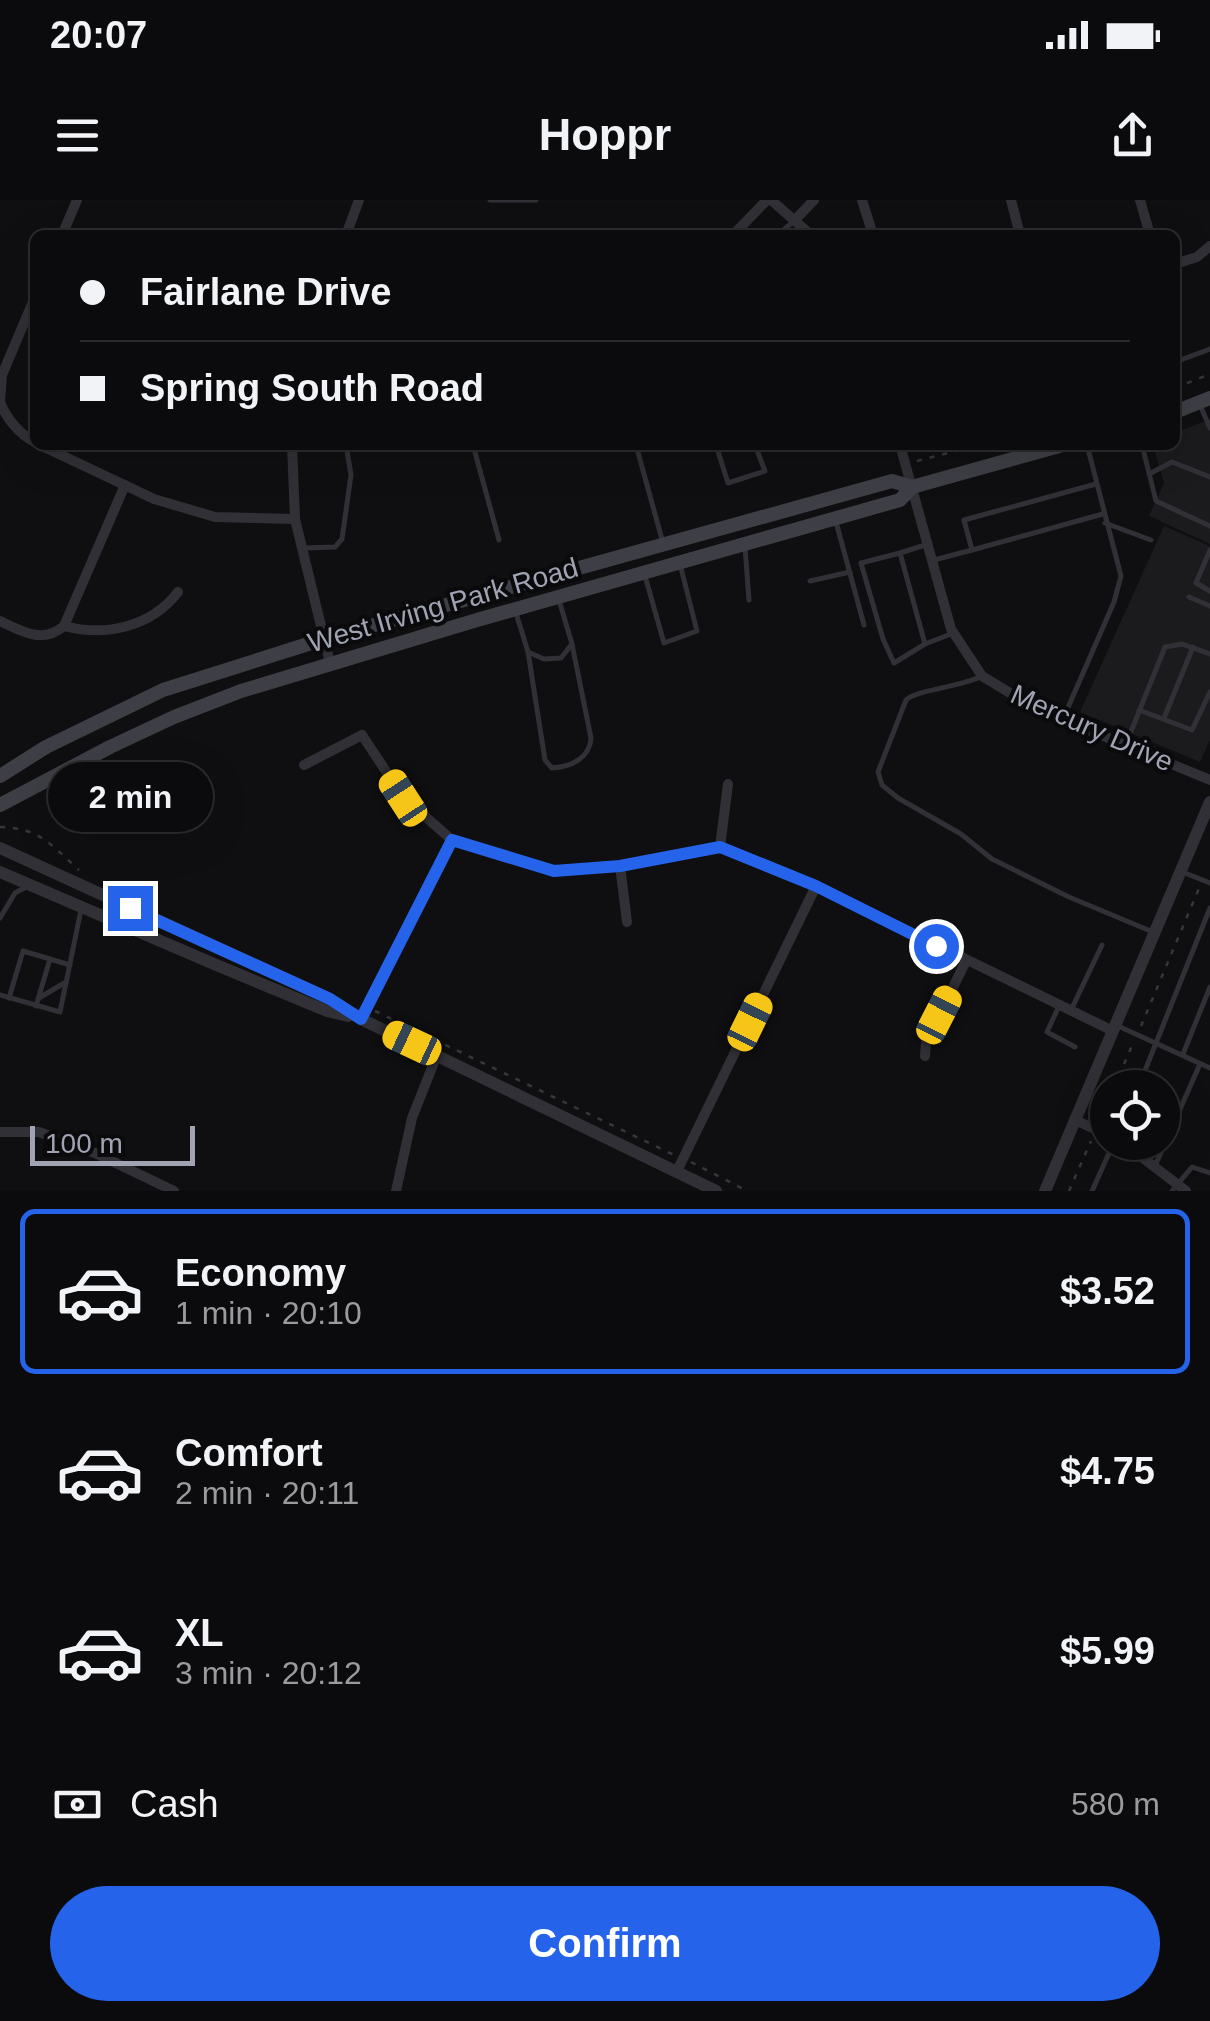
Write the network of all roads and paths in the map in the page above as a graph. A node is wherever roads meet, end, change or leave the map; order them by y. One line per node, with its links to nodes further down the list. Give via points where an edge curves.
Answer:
1 (77, 200): 11 (street)
2 (359, 200): 12 (street)
3 (490, 200): 4 (lane)
4 (536, 200)
5 (769, 200): 10 (street); 13 (street)
6 (814, 200): 10 (street)
7 (862, 200): 16 (street)
8 (1011, 200): 17 (street)
9 (1140, 200): 18 (street)
10 (795, 220): 14 (lane); 15 (street)
11 (64, 230)
12 (348, 230)
13 (738, 230)
14 (783, 230)
15 (806, 230)
16 (871, 230)
17 (1019, 230)
18 (1149, 230)
19 (1210, 247): 20 (street)
20 (1180, 262)
21 (30, 309): 27 (street, via 2,375)
22 (1210, 348): 23 (lane)
23 (1180, 360)
24 (1210, 374): 25 (path)
25 (1180, 386)
26 (1204, 400): 28 (main road); 29 (lane)
27 (1, 405): 30 (street)
28 (1180, 410)
29 (1210, 428)
30 (30, 441)
31 (50, 450): 47 (street)
32 (292, 450): 50 (street)
33 (347, 450): 59 (lane, via 351,475 342,539 336,546)
34 (474, 450): 54 (lane)
35 (637, 450): 58 (lane)
36 (718, 450): 37 (lane, via 728,482 765,471)
37 (757, 450)
38 (902, 450): 43 (street, Mercury Drive)
39 (960, 450): 43 (path)
40 (1044, 450): 48 (main road, West Irving Park Road)
41 (1089, 450): 46 (lane)
42 (1144, 450): 44 (lane)
43 (906, 464): 48 (street, Mercury Drive)
44 (1151, 473): 45 (lane, via 1172,462); 53 (lane, via 1156,502)
45 (1210, 476)
46 (1096, 484): 49 (lane); 60 (lane, via 964,520)
47 (125, 486): 50 (street, via 215,517); 77 (street)
48 (912, 487): 51 (main road, West Irving Park Road, via 900,500); 57 (street, Mercury Drive); 58 (main road, West Irving Park Road, via 892,480)
49 (1104, 514): 52 (lane); 60 (lane)
50 (295, 518): 59 (street)
51 (835, 519): 56 (main road, West Irving Park Road); 65 (lane)
52 (1106, 523): 55 (lane); 89 (lane, via 1121,576)
53 (1210, 524)
54 (499, 540)
55 (1151, 540)
56 (745, 544): 64 (main road, West Irving Park Road); 72 (lane)
57 (928, 544): 62 (lane); 63 (street, Mercury Drive)
58 (664, 546): 79 (main road, West Irving Park Road)
59 (302, 548): 79 (street)
60 (972, 550): 63 (lane)
61 (1210, 550): 68 (lane, via 1196,583)
62 (900, 552): 81 (lane); 81 (lane, via 861,563 894,664)
63 (932, 561): 78 (street, Mercury Drive)
64 (680, 562): 66 (main road, West Irving Park Road); 66 (lane, via 697,631 664,643)
65 (850, 572): 67 (lane); 76 (lane)
66 (644, 573): 70 (main road, West Irving Park Road)
67 (810, 581)
68 (1210, 591)
69 (178, 592): 77 (street, via 156,613 116,630)
70 (558, 597): 74 (main road, West Irving Park Road); 80 (lane)
71 (1189, 597): 73 (lane)
72 (749, 600)
73 (1210, 606)
74 (515, 609): 83 (lane); 85 (main road, West Irving Park Road)
75 (0, 621): 77 (street, via 41,637)
76 (864, 625)
77 (64, 626)
78 (954, 633): 81 (lane); 86 (street, Mercury Drive)
79 (324, 639): 85 (street); 93 (main road, West Irving Park Road, via 163,690)
80 (572, 644): 83 (lane, via 561,658); 83 (lane, via 592,738 591,750 563,768 544,760)
81 (925, 644)
82 (1193, 647): 84 (lane); 88 (lane, via 1165,647); 90 (lane)
83 (528, 652)
84 (1210, 654)
85 (330, 663): 97 (main road, West Irving Park Road, via 174,716)
86 (982, 676): 89 (street, Mercury Drive); 112 (lane, via 914,692 906,700 878,772 882,784 992,859)
87 (1210, 692): 90 (lane, via 1192,730)
88 (1140, 710): 90 (lane); 91 (lane)
89 (1063, 719): 91 (street, Mercury Drive)
90 (1163, 719)
91 (1125, 746): 94 (street, Mercury Drive)
92 (304, 765): 98 (street, via 362,735 403,798)
93 (0, 776)
94 (1210, 780)
95 (728, 784): 99 (street)
96 (1210, 802): 102 (street)
97 (0, 805)
98 (452, 840): 101 (street, via 554,871); 123 (street)
99 (720, 847): 101 (street); 106 (street)
100 (0, 848): 123 (street)
101 (620, 866): 111 (street)
102 (1180, 871): 104 (lane); 112 (street)
103 (5, 874): 105 (street); 107 (lane)
104 (1206, 881): 125 (path)
105 (31, 885): 107 (lane); 108 (street)
106 (816, 886): 115 (street); 142 (street)
107 (14, 893): 110 (lane)
108 (82, 907): 116 (lane); 123 (street, via 327,1011)
109 (1210, 908): 126 (lane)
110 (0, 918)
111 (627, 922)
112 (1154, 933): 124 (street)
113 (1102, 944): 122 (lane)
114 (50, 959): 116 (lane); 120 (lane, via 24,951); 121 (lane)
115 (966, 961): 122 (street); 130 (street)
116 (70, 964): 117 (lane)
117 (66, 982): 121 (lane); 121 (lane, via 60,1012)
118 (1210, 987): 129 (lane)
119 (0, 995): 120 (lane)
120 (9, 998): 121 (lane)
121 (37, 1002)
122 (1065, 1008): 124 (street); 127 (lane, via 1047,1032)
123 (361, 1019): 128 (street)
124 (1114, 1027): 125 (lane); 135 (street)
125 (1137, 1034): 126 (lane); 133 (path)
126 (1155, 1042): 129 (lane); 134 (lane)
127 (1075, 1047)
128 (437, 1055): 142 (street); 146 (street, via 412,1118)
129 (1183, 1055): 131 (lane)
130 (925, 1056)
131 (1200, 1064): 132 (lane); 141 (lane)
132 (1210, 1067)
133 (1122, 1070)
134 (1145, 1070)
135 (1075, 1120): 136 (street); 148 (street)
136 (1090, 1127)
137 (0, 1132): 145 (street, via 39,1132)
138 (1090, 1154): 149 (path)
139 (1106, 1160): 150 (lane)
140 (1148, 1160): 141 (street)
141 (1156, 1166): 144 (street)
142 (677, 1172): 147 (street)
143 (1210, 1172): 144 (lane, via 1192,1167)
144 (1179, 1189)
145 (174, 1191)
146 (396, 1191)
147 (716, 1191)
148 (1045, 1191)
149 (1070, 1191)
150 (1092, 1191)

